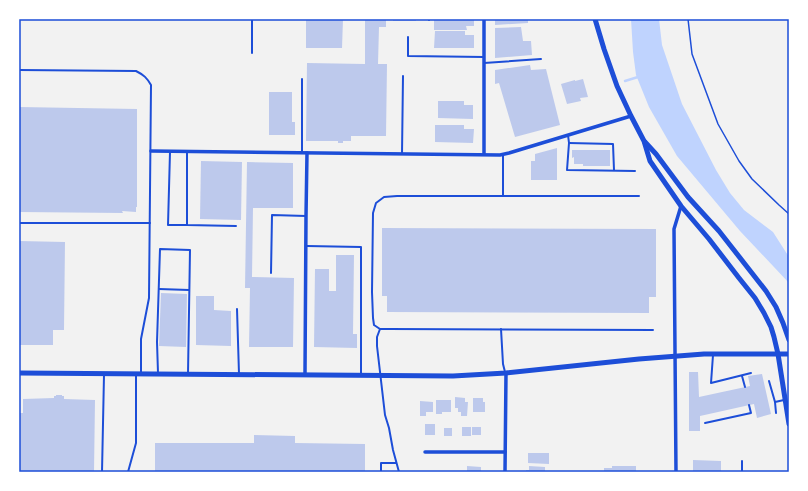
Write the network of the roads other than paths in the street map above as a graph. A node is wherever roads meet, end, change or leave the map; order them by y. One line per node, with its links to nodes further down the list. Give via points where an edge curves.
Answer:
1 (252, 19): 5 (lane)
2 (484, 19): 6 (street)
3 (595, 19): 12 (main road, via 604,49)
4 (408, 37): 6 (lane, via 408,56)
5 (252, 53)
6 (484, 57): 8 (street)
7 (541, 59): 8 (lane)
8 (484, 63): 22 (street)
9 (19, 70): 16 (lane, via 136,71 143,74 151,85)
10 (403, 76): 21 (lane)
11 (302, 79): 19 (lane)
12 (631, 116): 13 (street); 14 (main road)
13 (568, 135): 15 (lane); 23 (street)
14 (644, 141): 28 (main road, via 650,161); 42 (main road, via 766,291)
15 (569, 143): 24 (lane, via 613,144); 24 (lane, via 567,170)
16 (150, 151): 17 (street); 31 (lane)
17 (170, 151): 18 (street); 32 (lane, via 168,225)
18 (186, 151): 19 (street); 32 (lane)
19 (302, 153): 20 (street)
20 (307, 153): 21 (street); 29 (street)
21 (402, 154): 22 (street)
22 (484, 154): 23 (street)
23 (503, 154): 26 (lane)
24 (614, 170): 25 (lane)
25 (635, 171)
26 (503, 195): 27 (lane); 39 (lane, via 397,196 384,197 376,203 373,213 372,310 374,325)
27 (639, 196)
28 (680, 206): 44 (main road, via 755,298 771,327); 46 (street, via 674,229)
29 (306, 216): 34 (street); 35 (lane, via 272,215)
30 (19, 223): 31 (lane)
31 (150, 223): 51 (lane, via 149,298 141,339)
32 (187, 224): 33 (lane)
33 (236, 226)
34 (306, 246): 55 (street); 56 (lane, via 361,247)
35 (271, 273)
36 (158, 289): 37 (lane); 37 (lane, via 160,249 190,250); 52 (lane)
37 (189, 290): 53 (lane)
38 (237, 309): 54 (lane)
39 (380, 329): 40 (lane); 57 (lane, via 377,341)
40 (501, 330): 41 (lane); 48 (lane)
41 (653, 330)
42 (789, 340)
43 (713, 354): 44 (main road); 46 (main road); 58 (lane, via 711,383)
44 (778, 354): 45 (main road); 61 (main road)
45 (789, 354)
46 (676, 356): 48 (main road); 76 (street)
47 (19, 373): 50 (main road)
48 (506, 373): 57 (main road, via 453,376); 68 (street)
49 (751, 373): 58 (lane)
50 (104, 374): 51 (main road); 71 (lane)
51 (138, 374): 52 (main road); 72 (lane, via 136,443)
52 (158, 374): 53 (main road)
53 (188, 374): 54 (main road)
54 (239, 374): 55 (main road)
55 (305, 374): 56 (main road)
56 (361, 375): 57 (main road)
57 (381, 375): 70 (lane, via 384,415)
58 (742, 376): 60 (lane)
59 (769, 381): 62 (lane)
60 (745, 387)
61 (785, 400): 62 (lane); 66 (main road)
62 (774, 402): 64 (lane)
63 (749, 405): 65 (lane, via 751,413)
64 (776, 413)
65 (705, 423)
66 (789, 424)
67 (425, 452): 68 (street)
68 (505, 452): 75 (street)
69 (742, 461): 77 (lane)
70 (396, 463): 73 (lane, via 381,463); 74 (lane)
71 (102, 472)
72 (128, 472)
73 (381, 472)
74 (399, 472)
75 (505, 472)
76 (676, 472)
77 (742, 472)

